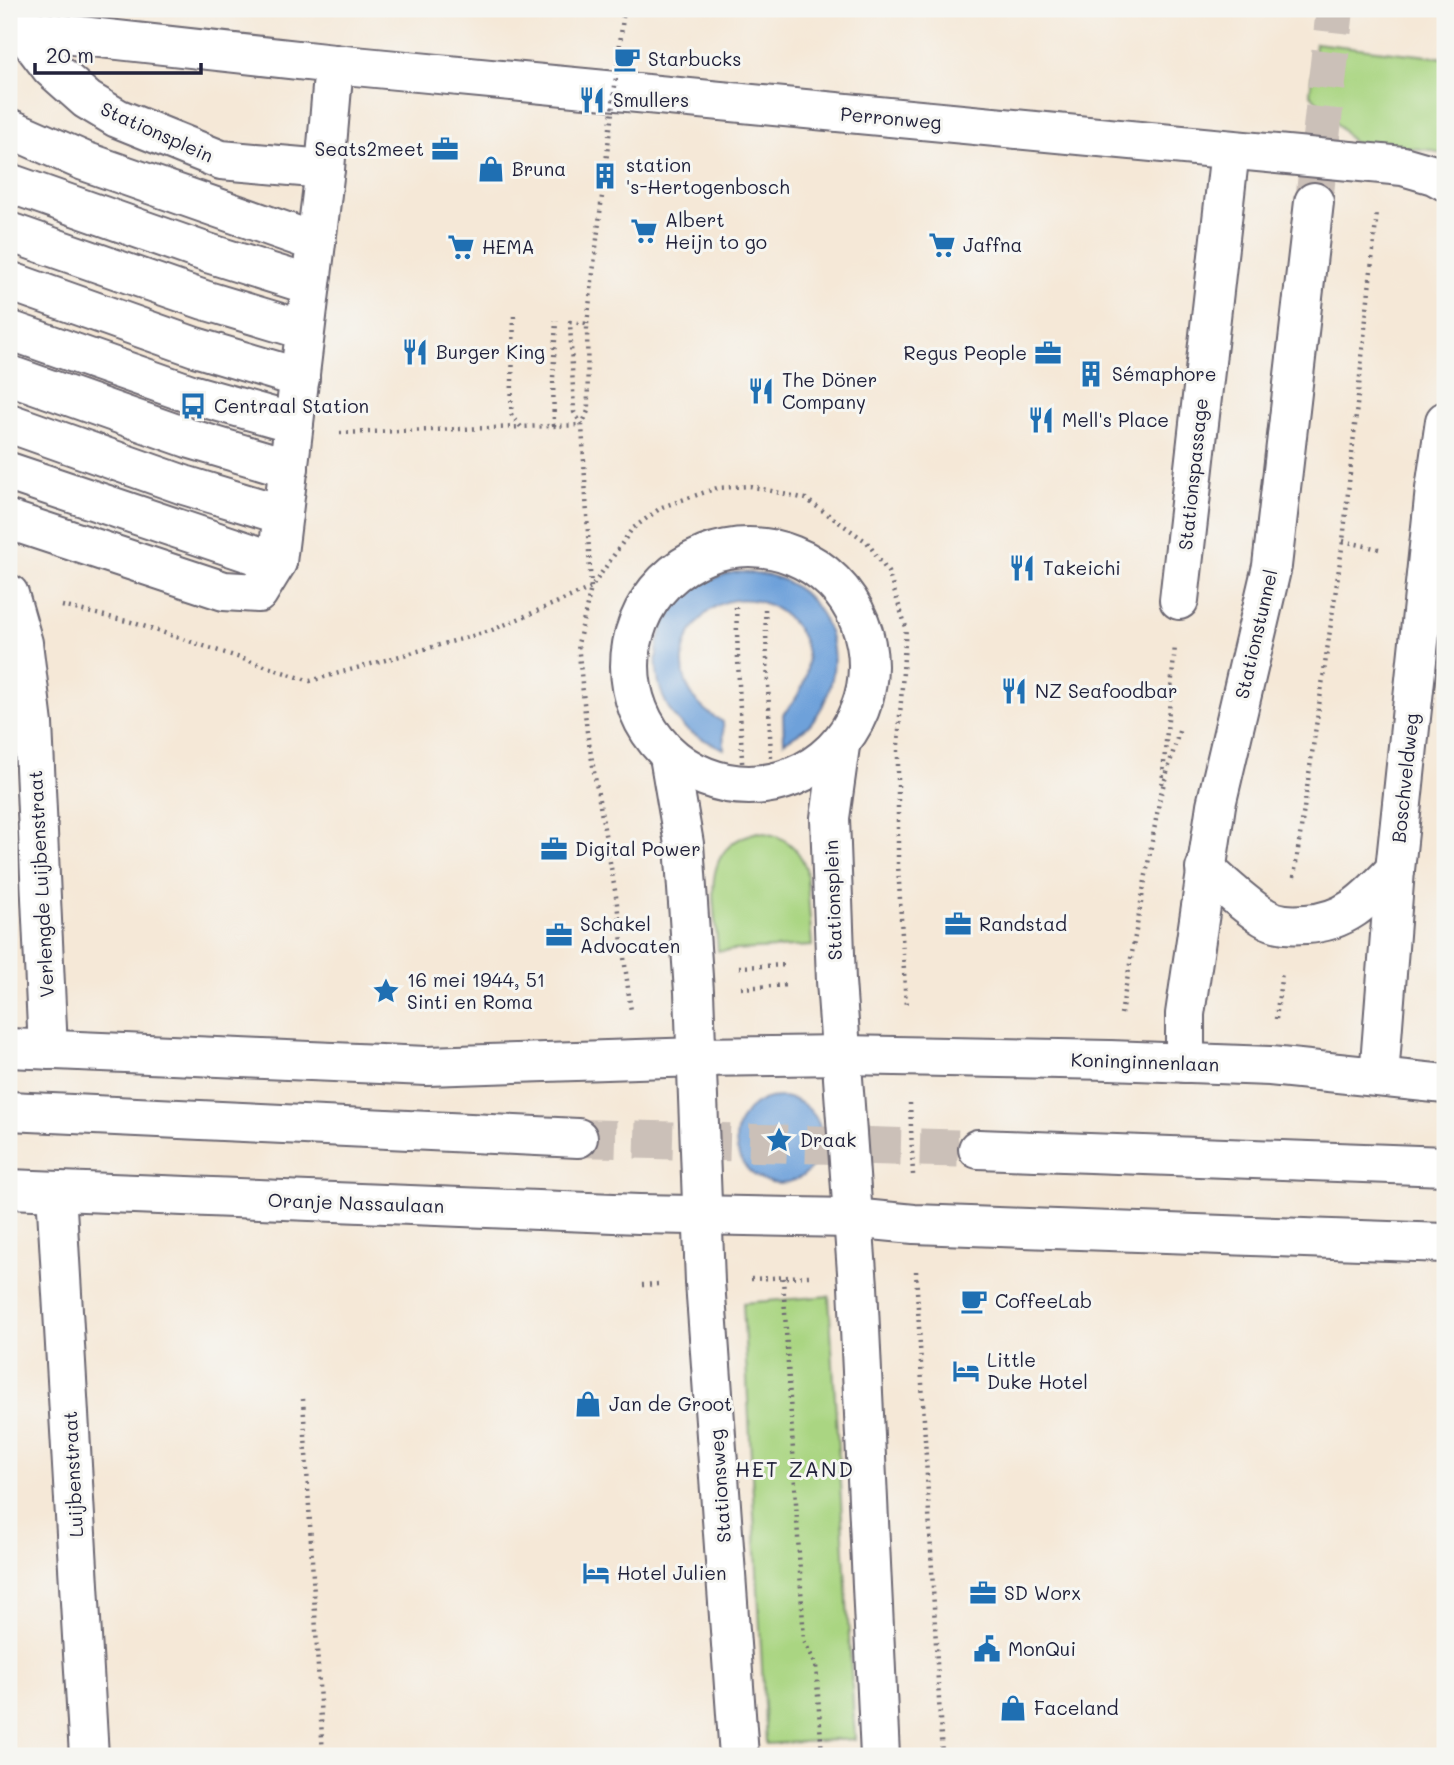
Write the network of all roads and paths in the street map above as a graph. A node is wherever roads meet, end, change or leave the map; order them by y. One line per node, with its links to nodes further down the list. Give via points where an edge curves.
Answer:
1 (624, 9): 17 (path, bridge)
2 (15, 29): 3 (street, Stationsplein); 6 (street, Stationsplein, via 86,100 117,118 221,160)
3 (334, 64): 5 (street, Perronweg); 6 (street)
4 (9, 128): 12 (street, via 84,161)
5 (1230, 150): 7 (street, Perronweg, via 1403,166); 36 (street, Stationspassage)
6 (325, 169): 12 (street)
7 (1445, 181)
8 (9, 183): 14 (street)
9 (1314, 202): 43 (street, Stationstunnel, via 1272,566)
10 (1377, 205): 45 (path, via 1343,541)
11 (9, 232): 19 (street)
12 (315, 242): 14 (street)
13 (9, 281): 21 (street, via 195,347)
14 (310, 285): 19 (street)
15 (514, 316): 27 (path, via 511,414)
16 (556, 320): 26 (path)
17 (587, 324): 25 (path, via 588,411); 25 (path, via 570,322 573,412)
18 (9, 330): 24 (street, via 191,394)
19 (304, 330): 21 (street)
20 (9, 375): 28 (street)
21 (300, 378): 24 (street)
22 (1445, 421): 30 (street)
23 (9, 423): 31 (street)
24 (294, 423): 27 (path, via 338,433); 28 (street)
25 (582, 425): 26 (path); 34 (path)
26 (554, 426): 27 (path)
27 (522, 427)
28 (289, 468): 31 (street)
29 (9, 472): 33 (street)
30 (1440, 488): 44 (street, Boschveldweg)
31 (283, 515): 33 (street)
32 (9, 520): 33 (street, via 224,591 258,593)
33 (276, 562)
34 (591, 588): 35 (path, via 489,631 310,681 131,622); 48 (path, via 578,644 587,732); 52 (path, via 632,529 662,507 717,488 750,486 806,499 867,542 888,572 906,626 898,745 898,864)
35 (9, 594): 50 (street, Verlengde Luijbenstraat, via 23,643 33,724)
36 (1179, 600): 42 (path)
37 (736, 607): 41 (path)
38 (765, 609): 41 (path)
39 (840, 746): 40 (street, Stationsplein, via 866,695 869,652 856,610 830,576 793,554 751,545 708,553 671,574 643,608 631,646 631,687 644,724); 41 (street, Stationsplein, via 794,780); 46 (street, Stationsplein, via 830,817)
40 (669, 756): 41 (street, Stationsplein, via 701,776); 47 (street, Stationsplein, via 684,844)
41 (757, 785)
42 (1160, 797)
43 (1205, 869): 45 (street, via 1265,918); 54 (street, Stationstunnel, via 1185,1014)
44 (1395, 870): 45 (street, via 1345,916); 56 (street, Boschveldweg)
45 (1287, 925): 55 (path)
46 (836, 972): 47 (path); 47 (path); 51 (street, Stationsplein)
47 (693, 981): 53 (street, Stationsplein)
48 (631, 1011)
49 (9, 1048): 50 (street)
50 (48, 1050): 53 (street, via 426,1066)
51 (843, 1055): 52 (street, Koninginnenlaan); 53 (street, Koninginnenlaan); 65 (street, Stationsplein)
52 (908, 1056): 54 (street, Koninginnenlaan); 66 (path)
53 (698, 1057): 64 (street, Stationsplein)
54 (1185, 1063): 55 (street, Koninginnenlaan)
55 (1270, 1066): 56 (street, Koninginnenlaan)
56 (1379, 1077): 57 (street, Koninginnenlaan)
57 (1445, 1084)
58 (9, 1111): 59 (street)
59 (578, 1138)
60 (978, 1149): 61 (street)
61 (1445, 1166)
62 (9, 1189): 63 (street, Oranje Nassaulaan)
63 (56, 1191): 64 (street, Oranje Nassaulaan); 76 (street, Luijbenstraat)
64 (704, 1216): 65 (street, Oranje Nassaulaan); 71 (street, Stationsweg)
65 (852, 1218): 66 (street); 69 (street)
66 (914, 1224): 67 (street); 68 (path)
67 (1445, 1243)
68 (916, 1273): 69 (path); 80 (path)
69 (857, 1274): 70 (path); 79 (street)
70 (783, 1278): 71 (path); 75 (path, via 804,1641 816,1665)
71 (705, 1282): 72 (path); 78 (street, Stationsweg)
72 (642, 1285)
73 (303, 1399): 77 (path)
74 (834, 1752): 75 (path)
75 (822, 1754): 78 (path)
76 (89, 1756)
77 (323, 1756)
78 (756, 1756)
79 (880, 1756)
80 (942, 1756)

